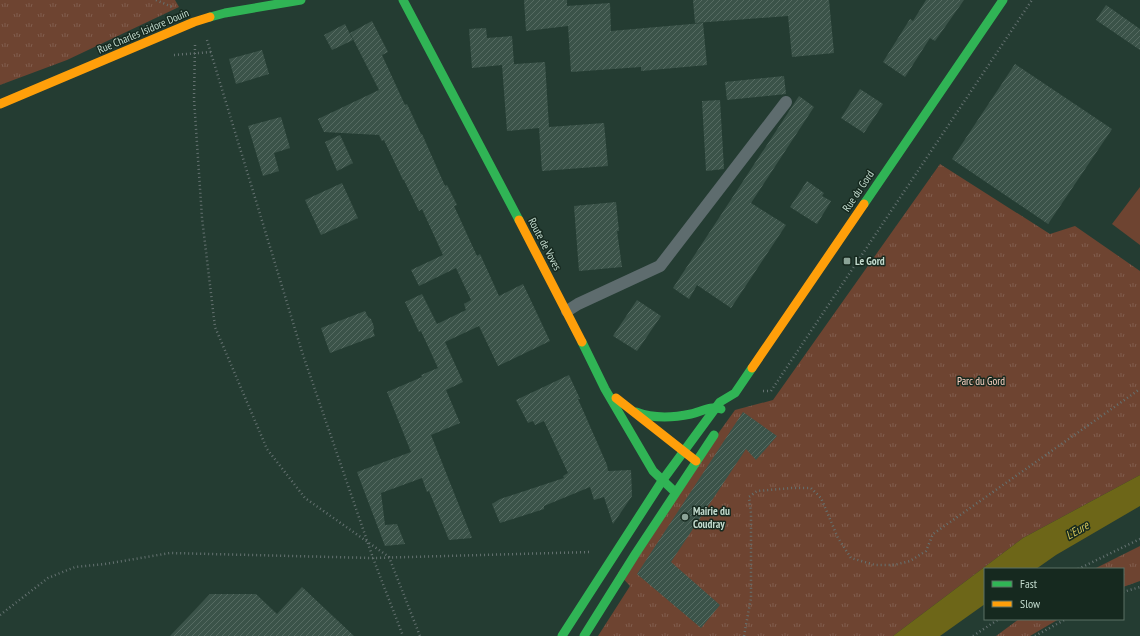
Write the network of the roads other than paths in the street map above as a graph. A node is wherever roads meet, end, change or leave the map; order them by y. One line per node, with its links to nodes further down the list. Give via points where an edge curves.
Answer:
1 (301, 0): 5 (street, Rue Charles Isidore Douin, via 200,20)
2 (404, 0): 6 (street, Route de Voves)
3 (1003, 0): 8 (street, Rue du Gord)
4 (786, 102): 6 (lane, via 660,266)
5 (0, 104)
6 (566, 311): 7 (street, Route de Voves)
7 (605, 389): 10 (street); 14 (street, Route de Voves, via 653,471)
8 (731, 406): 9 (street); 9 (street, Rue du Gord, via 723,398)
9 (716, 407): 10 (street, via 700,412 657,417); 12 (street, Rue du Gord)
10 (629, 410): 12 (street)
11 (717, 430): 13 (street)
12 (684, 452): 13 (street); 14 (street, Rue du Gord)
13 (696, 462): 15 (street)
14 (662, 481): 15 (street, Route de Voves); 16 (street, Rue du Gord)
15 (675, 492): 17 (street)
16 (562, 636)
17 (584, 636)

